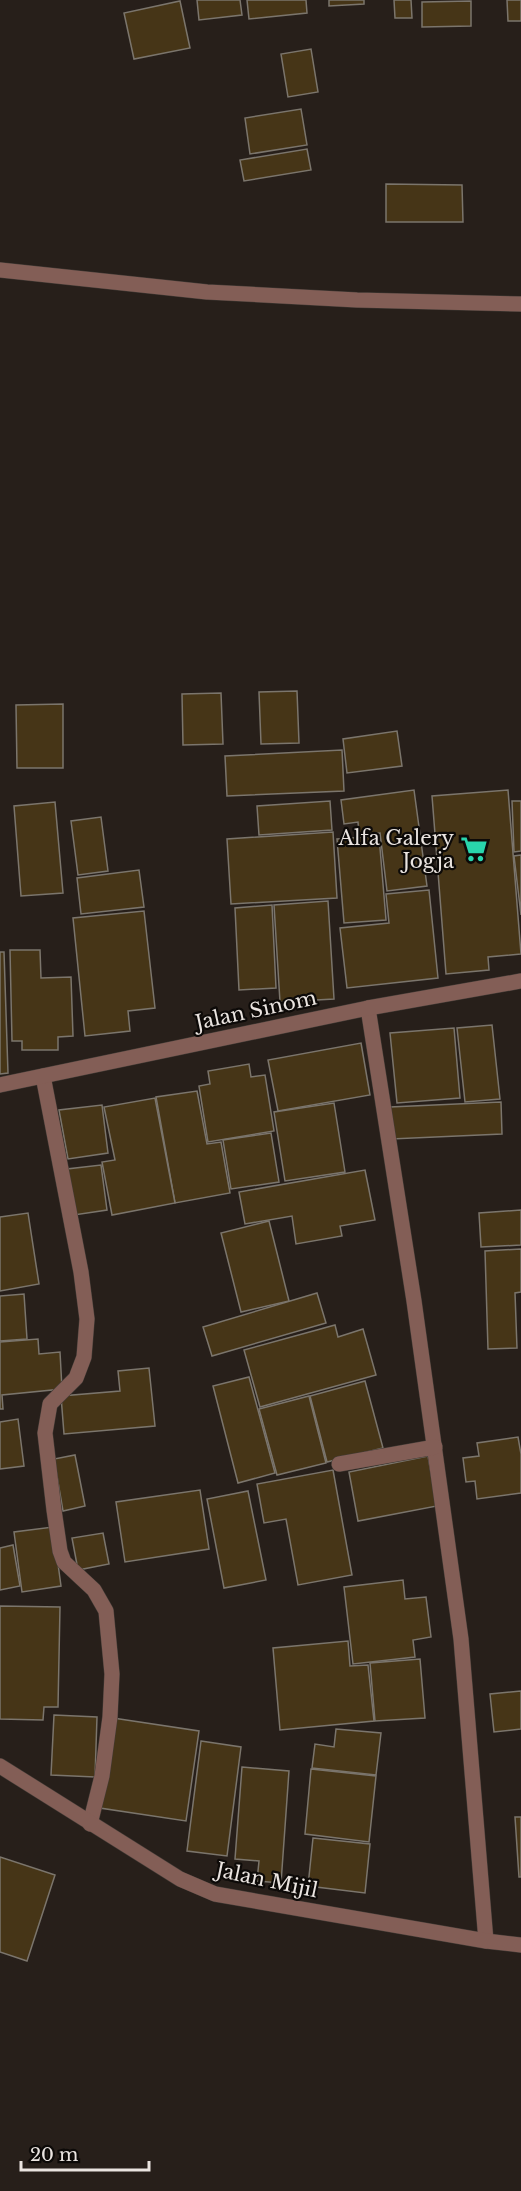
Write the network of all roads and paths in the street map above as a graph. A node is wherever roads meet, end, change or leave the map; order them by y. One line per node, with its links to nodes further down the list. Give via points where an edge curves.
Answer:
1 (0, 270): 2 (street, via 207,292)
2 (521, 304)
3 (521, 981): 4 (street, Jalan Sinom)
4 (368, 1008): 5 (street, Jalan Sinom); 7 (street)
5 (44, 1076): 6 (street, Jalan Sinom); 10 (street, via 87,1319 84,1357 76,1378 50,1404 45,1433 60,1551 64,1562 94,1590 106,1611 112,1674 102,1776)
6 (0, 1085)
7 (435, 1447): 8 (street); 11 (street, via 461,1639)
8 (339, 1464)
9 (0, 1766): 10 (street, Jalan Mijil)
10 (90, 1824): 11 (street, Jalan Mijil, via 180,1879 215,1894)
11 (486, 1941): 12 (street, Jalan Mijil)
12 (521, 1945)

